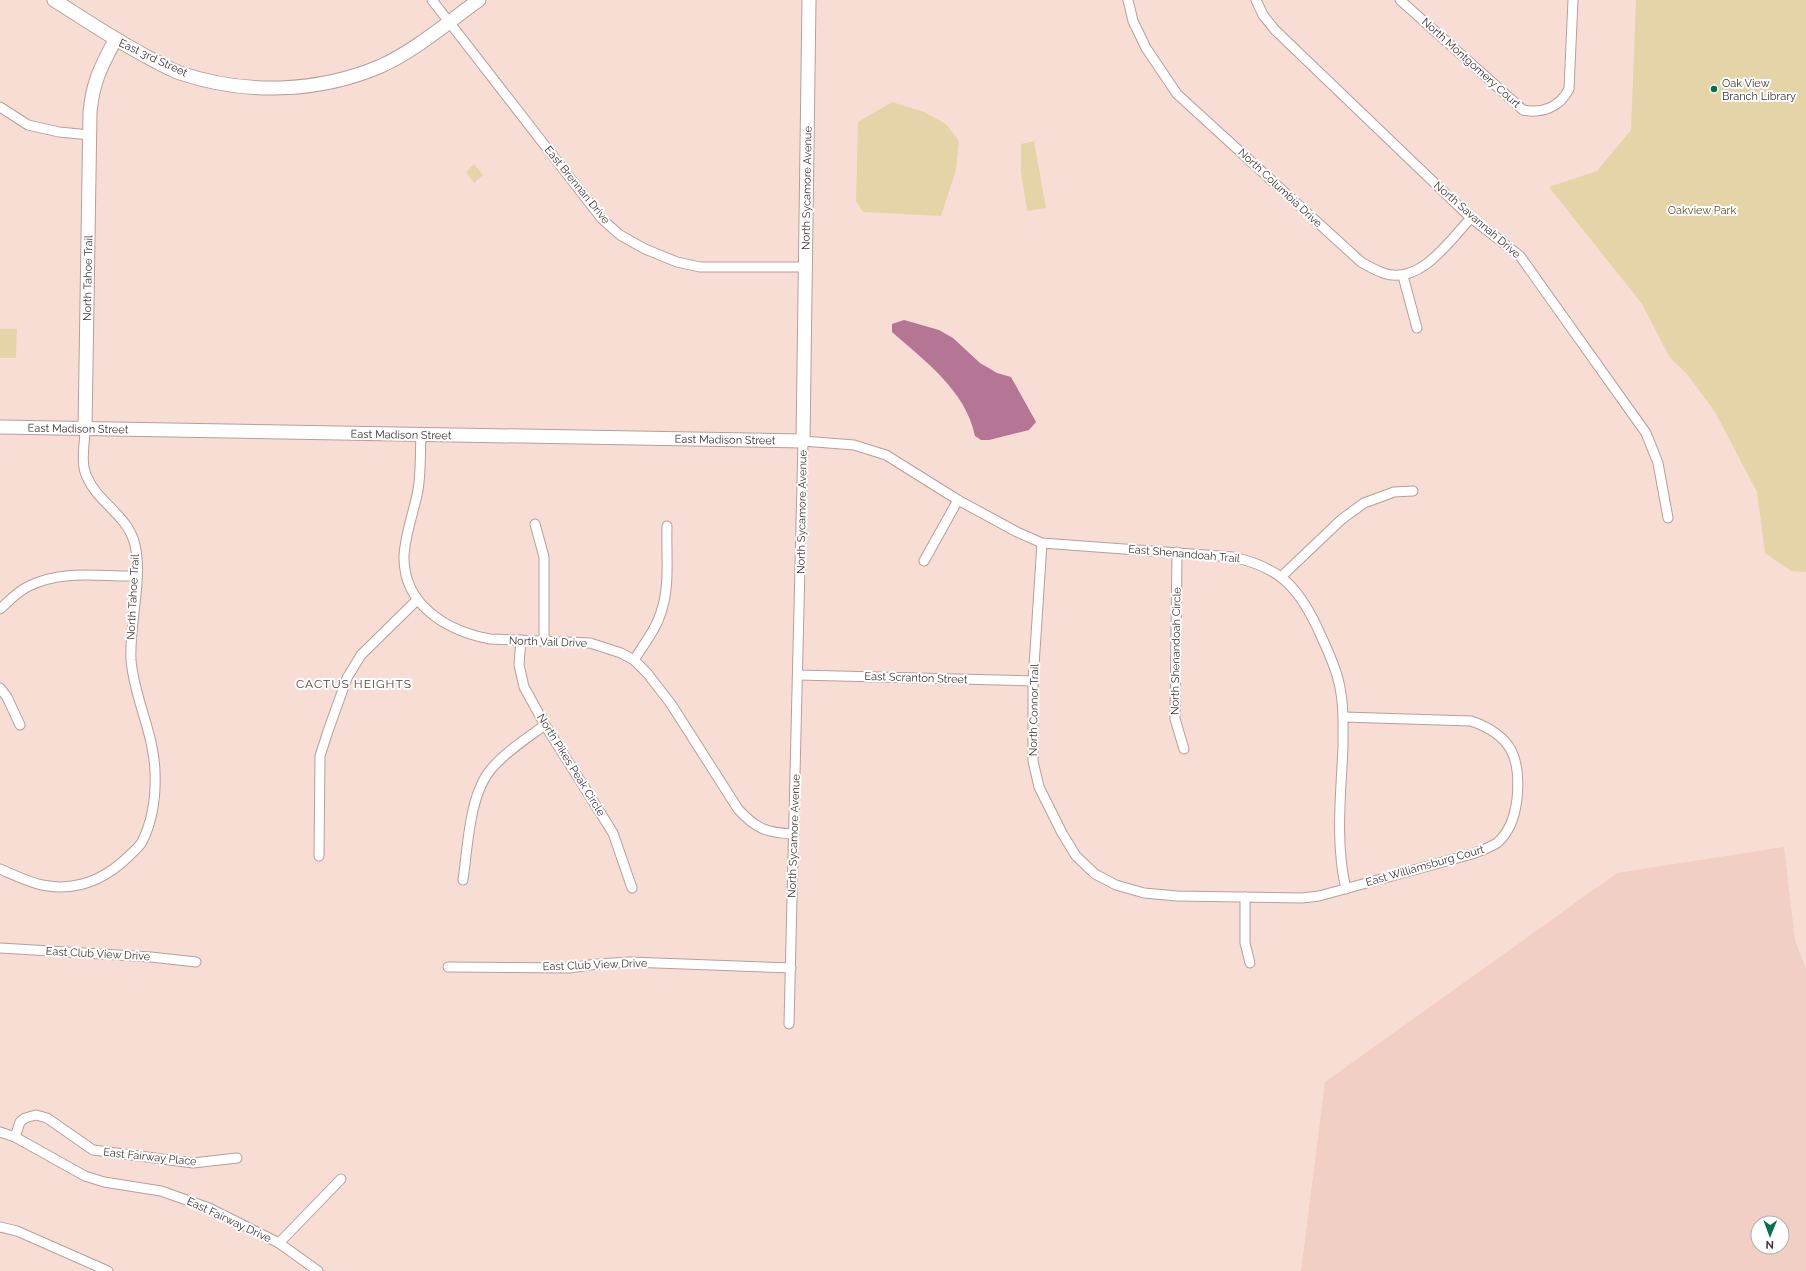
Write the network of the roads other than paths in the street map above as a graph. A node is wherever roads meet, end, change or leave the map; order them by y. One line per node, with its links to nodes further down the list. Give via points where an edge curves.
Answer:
1 (54, 0): 10 (main road, East 3rd Street)
2 (432, 0): 9 (street, East Brennan Drive)
3 (479, 0): 9 (main road, East 3rd Street)
4 (809, 0): 14 (main road, North Sycamore Avenue)
5 (1128, 0): 15 (street, North Columbia Drive, via 1133,21 1146,48 1177,94 1361,262 1384,274)
6 (1256, 0): 13 (street, North Savannah Drive, via 1263,15 1275,30)
7 (1400, 0): 8 (street, North Montgomery Court, via 1523,110 1539,111 1554,107 1566,96 1569,89)
8 (1573, 0)
9 (449, 22): 10 (main road, East 3rd Street, via 382,65 316,85 283,88 255,88 219,83 179,73); 14 (street, East Brennan Drive, via 602,219 620,235 677,262 700,267)
10 (115, 40): 12 (main road, North Tahoe Trail, via 98,71 92,90)
11 (0, 107): 12 (street, via 28,125 52,131)
12 (90, 135): 18 (main road, North Tahoe Trail)
13 (1471, 218): 15 (street, via 1421,268); 23 (street, North Savannah Drive, via 1520,256 1639,422 1658,463)
14 (806, 267): 20 (main road, North Sycamore Avenue)
15 (1402, 276): 16 (street)
16 (1417, 328)
17 (0, 427): 18 (main road, East Madison Street)
18 (85, 429): 19 (main road, East Madison Street); 29 (street, North Tahoe Trail, via 84,459 87,477 128,528 133,538 137,554)
19 (422, 436): 20 (main road, East Madison Street); 31 (street, North Vail Drive, via 418,489 404,555 405,568)
20 (803, 441): 22 (street, East Shenandoah Trail, via 854,445 886,455); 36 (street, North Sycamore Avenue)
21 (1413, 491): 30 (street, via 1394,492 1364,503 1342,519)
22 (958, 500): 26 (street, East Shenandoah Trail); 28 (street)
23 (1668, 518)
24 (535, 524): 34 (street, via 544,558)
25 (667, 526): 35 (street, via 662,609 656,625)
26 (1042, 543): 27 (street, East Shenandoah Trail); 37 (street, North Connor Trail)
27 (1177, 552): 30 (street, East Shenandoah Trail, via 1233,557 1257,563); 42 (street, North Shenandoah Circle, via 1175,719)
28 (924, 561)
29 (136, 576): 32 (street, via 77,574 51,578 28,586); 45 (street, North Tahoe Trail, via 132,660 136,687 153,751 155,771 154,807 141,844 106,875 93,881 72,885 42,885)
30 (1282, 576): 39 (street, East Shenandoah Trail, via 1309,612 1329,655 1340,684)
31 (417, 600): 33 (street, North Vail Drive, via 436,619 462,632 490,639); 44 (street, via 361,655 347,678 320,756)
32 (0, 609)
33 (521, 640): 34 (street, North Vail Drive); 41 (street, North Pikes Peak Circle, via 519,665 524,687)
34 (544, 640): 35 (street, North Vail Drive, via 590,643)
35 (634, 660): 43 (street, North Vail Drive, via 671,704 749,822 763,830)
36 (799, 675): 37 (street, East Scranton Street); 43 (street, North Sycamore Avenue)
37 (1033, 681): 49 (street, North Connor Trail, via 1031,750 1035,776 1049,808 1076,856 1095,874 1116,885 1144,893)
38 (0, 688): 40 (street)
39 (1344, 717): 48 (street, East Shenandoah Trail, via 1341,864); 48 (street, East Williamsburg Court, via 1471,721 1489,728 1499,736 1512,753 1518,777 1516,811 1512,822 1506,833 1493,845 1472,854)
40 (20, 725)
41 (545, 725): 46 (street, via 503,756 482,784 475,802); 47 (street, North Pikes Peak Circle, via 613,833)
42 (1184, 749)
43 (794, 834): 54 (street, North Sycamore Avenue)
44 (319, 856)
45 (0, 869)
46 (463, 880)
47 (632, 888)
48 (1346, 889): 49 (street, East Williamsburg Court, via 1302,898)
49 (1245, 897): 52 (street, via 1245,943)
50 (0, 948): 51 (street, East Club View Drive)
51 (196, 962)
52 (1250, 963)
53 (448, 967): 54 (street, East Club View Drive, via 569,968 630,962)
54 (791, 968): 55 (street, North Sycamore Avenue)
55 (789, 1024)
56 (0, 1132): 57 (street, East Fairway Drive)
57 (15, 1137): 58 (street, East Fairway Place, via 20,1122 36,1115 47,1118 93,1150 193,1163); 61 (street, East Fairway Drive, via 85,1176 104,1182 161,1191 190,1200)
58 (237, 1158)
59 (341, 1179): 61 (street)
60 (0, 1227): 62 (street, via 17,1231)
61 (279, 1244): 63 (street, East Fairway Drive)
62 (108, 1271)
63 (318, 1271)

